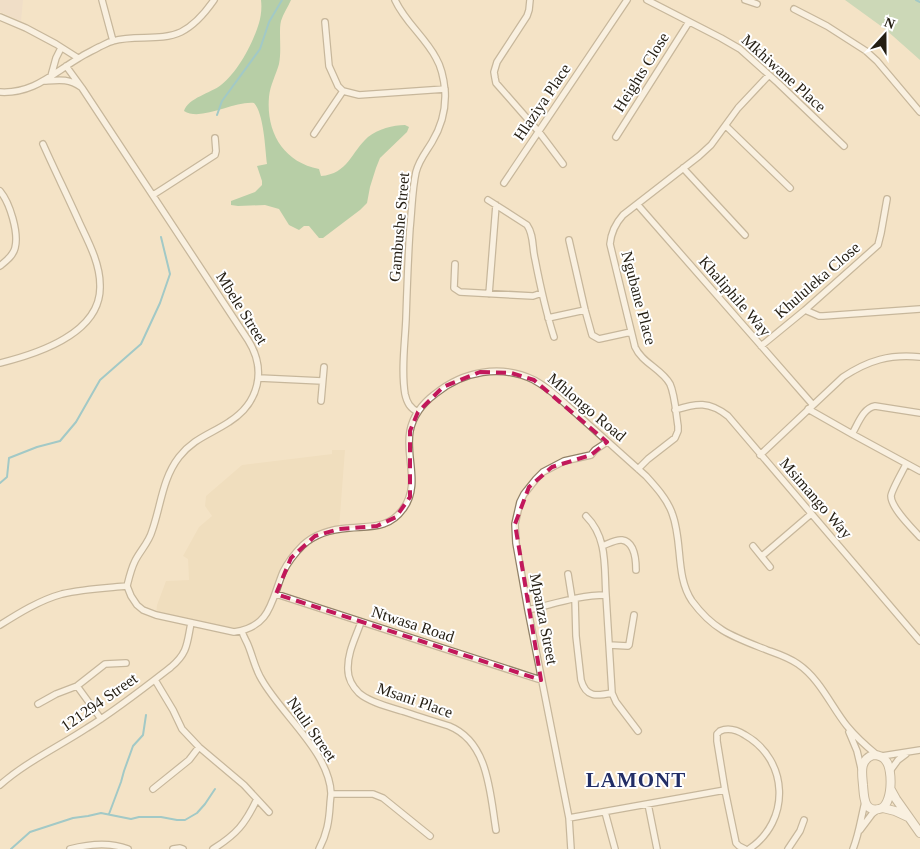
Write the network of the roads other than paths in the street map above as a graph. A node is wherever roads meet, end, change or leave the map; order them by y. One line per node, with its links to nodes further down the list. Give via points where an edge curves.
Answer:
1 (102, 0): 13 (street)
2 (214, 0): 13 (street, via 200,18 180,32)
3 (395, 0): 21 (street, Gambushe Street, via 437,59)
4 (530, 0): 26 (street, via 527,16 497,62 495,78)
5 (627, 0): 26 (street, Hlaziya Place)
6 (647, 0): 12 (street, Mkhiwane Place)
7 (745, 0): 8 (street)
8 (756, 4)
9 (794, 9): 24 (street, via 866,51)
10 (1, 20): 14 (street, via 34,32)
11 (325, 22): 22 (street, via 329,66)
12 (689, 22): 17 (street, Mkhiwane Place, via 740,49); 28 (street, Heights Close)
13 (113, 41): 15 (street)
14 (61, 48): 15 (street); 18 (street)
15 (78, 58): 16 (street)
16 (66, 66): 18 (street); 20 (street, Mbele Street)
17 (769, 75): 25 (street, Ngubane Place); 31 (street, Mkhiwane Place)
18 (51, 76): 19 (street)
19 (44, 82): 20 (street, via 64,80); 23 (street, via 18,92)
20 (82, 88): 37 (street, Mbele Street)
21 (445, 89): 22 (street, via 359,95); 63 (street, Gambushe Street, via 444,109 436,135 416,170 412,194 404,379 408,403)
22 (343, 90): 27 (street)
23 (0, 92)
24 (920, 112)
25 (726, 126): 33 (street, Ngubane Place, via 711,145); 35 (street)
26 (539, 132): 32 (street); 34 (street, Hlaziya Place)
27 (314, 134)
28 (616, 137)
29 (215, 138): 37 (street, via 215,155)
30 (43, 144): 56 (street, via 95,259 99,273 98,300 91,316 76,331 29,355)
31 (844, 146)
32 (563, 164)
33 (683, 168): 40 (street, Ngubane Place); 42 (street)
34 (504, 183)
35 (790, 188)
36 (0, 191): 45 (street, via 9,205 16,238 12,255)
37 (152, 195): 58 (street, Mbele Street, via 252,347)
38 (887, 199): 50 (street, Khululeka Close, via 878,245)
39 (488, 200): 41 (street)
40 (638, 204): 52 (street, Ngubane Place, via 617,222 610,244); 54 (street, Khaliphile Way)
41 (496, 205): 46 (street, via 531,230); 47 (street)
42 (745, 235)
43 (569, 240): 49 (street)
44 (455, 264): 47 (street, via 456,290)
45 (0, 266)
46 (542, 293): 47 (street, via 533,296); 51 (street)
47 (489, 294)
48 (920, 309): 50 (street, via 823,316)
49 (585, 310): 51 (street); 52 (street, via 590,331 597,338)
50 (805, 310): 54 (street, Khululeka Close)
51 (548, 318): 53 (street)
52 (631, 332): 62 (street, Ngubane Place, via 637,352 670,385)
53 (554, 337)
54 (761, 346): 61 (street, Khaliphile Way)
55 (920, 357): 61 (street, via 882,358 857,368)
56 (0, 363)
57 (324, 367): 59 (street)
58 (259, 378): 59 (street); 80 (street, via 244,409 227,424 196,441 172,468 152,533 135,561)
59 (322, 381): 60 (street)
60 (320, 401)
61 (810, 407): 65 (street, Khaliphile Way); 67 (street)
62 (675, 410): 67 (street, Msimango Way, via 693,404 715,407 728,416); 69 (street, Ngubane Place, via 678,431 674,438)
63 (418, 412): 66 (street, Mhlongo Road, via 443,387 469,374 511,373 534,380 548,389); 81 (street, Mhlongo Road, via 410,431 412,484 404,508 396,517 377,526 339,529 315,536 291,558)
64 (920, 413): 65 (street, via 872,406 866,410)
65 (852, 434): 68 (street, Khaliphile Way)
66 (607, 442): 69 (street, Mhlongo Road); 84 (street, Mpanza Street, via 591,455 564,461 543,472 520,502 515,533)
67 (760, 455): 71 (street, Msimango Way)
68 (906, 464): 70 (street, Khaliphile Way); 73 (street, via 892,499 896,509)
69 (638, 469): 99 (street, Mhlongo Road, via 657,488 672,512 684,584 701,612 728,634 798,664 821,688)
70 (920, 471)
71 (811, 514): 76 (street); 90 (street, Msimango Way)
72 (586, 516): 74 (street, via 596,528)
73 (920, 537)
74 (602, 546): 78 (street, via 620,540 629,543); 82 (street)
75 (753, 546): 76 (street)
76 (762, 556): 77 (street)
77 (770, 567)
78 (636, 570)
79 (568, 574): 83 (street)
80 (127, 586): 87 (street, via 143,610); 88 (street, via 54,597)
81 (276, 594): 86 (street, Ntwasa Road); 89 (street, Mhlongo Road, via 264,617)
82 (606, 595): 83 (street); 91 (street)
83 (573, 599): 84 (street); 96 (street, via 583,687 594,695)
84 (528, 610): 94 (street, Mpanza Street)
85 (634, 615): 91 (street, via 630,645)
86 (361, 622): 94 (street, Ntwasa Road); 121 (street, Msani Place, via 348,668 354,688 366,699 449,726 469,738 482,760)
87 (190, 623): 89 (street); 93 (street, 121294 Street, via 184,654)
88 (0, 625)
89 (242, 631): 111 (street, Ntuli Street, via 262,680 320,758)
90 (920, 641)
91 (609, 645): 96 (street)
92 (126, 663): 95 (street, via 105,664)
93 (155, 680): 98 (street, 121294 Street); 101 (street, via 182,730)
94 (541, 680): 118 (street, Mpanza Street)
95 (77, 686): 97 (street); 98 (street)
96 (612, 694): 100 (street)
97 (38, 704)
98 (101, 719): 107 (street, 121294 Street)
99 (846, 725): 104 (street, Mhlongo Road); 105 (street, Mhlongo Road)
100 (638, 731)
101 (199, 747): 108 (street, via 189,760); 112 (street)
102 (920, 750): 103 (street)
103 (910, 752): 104 (street); 106 (street)
104 (879, 756): 105 (street, via 865,759); 106 (street, via 887,762)
105 (862, 770): 113 (street)
106 (890, 771): 109 (street)
107 (0, 785)
108 (153, 789)
109 (890, 789): 115 (street, via 888,802); 119 (street)
110 (725, 790): 114 (street); 134 (street, via 736,842); 135 (street, via 716,741 718,732 730,729 761,746 779,779 775,818 766,833)
111 (331, 794): 124 (street, via 373,794 383,798); 130 (street, Ntuli Street, via 329,826)
112 (257, 800): 116 (street); 129 (street, via 237,831)
113 (865, 802): 115 (street, via 871,808); 122 (street)
114 (648, 804): 117 (street); 133 (street)
115 (880, 809): 119 (street); 122 (street)
116 (269, 812)
117 (605, 812): 118 (street); 132 (street)
118 (569, 818): 131 (street, Mpanza Street)
119 (910, 818): 123 (street)
120 (804, 820): 136 (street)
121 (496, 830)
122 (860, 830): 137 (street)
123 (919, 831)
124 (430, 836)
125 (70, 849): 126 (street, via 112,844)
126 (128, 849)
127 (173, 849): 128 (street)
128 (183, 849)
129 (213, 849)
130 (320, 849)
131 (571, 849)
132 (615, 849)
133 (657, 849)
134 (742, 849)
135 (749, 849)
136 (788, 849)
137 (853, 849)

